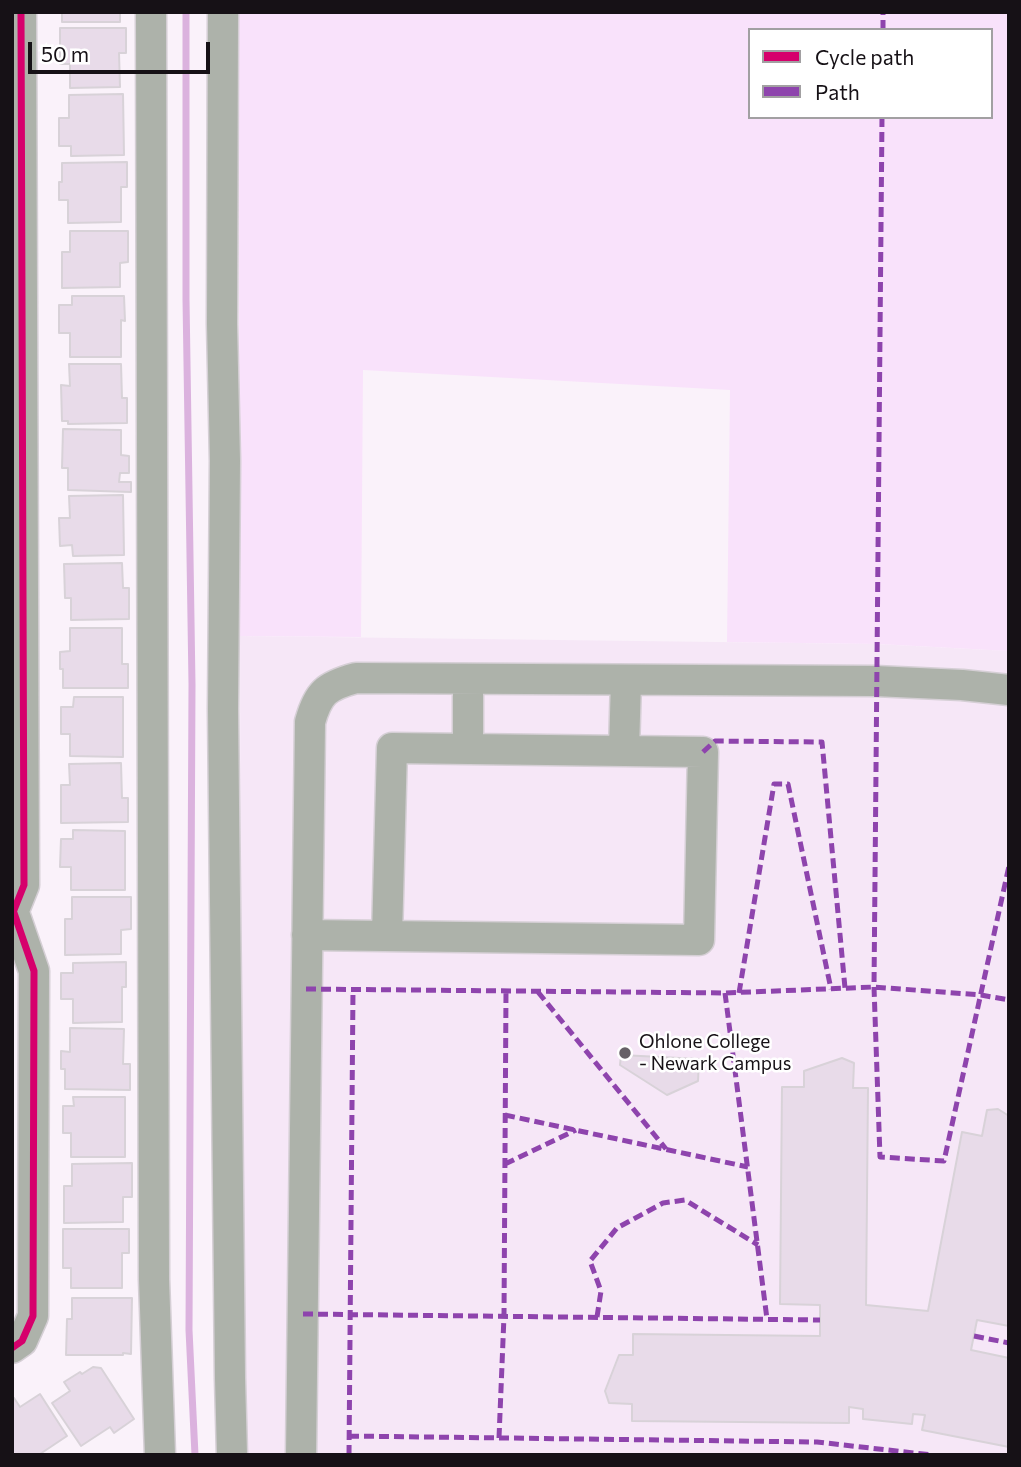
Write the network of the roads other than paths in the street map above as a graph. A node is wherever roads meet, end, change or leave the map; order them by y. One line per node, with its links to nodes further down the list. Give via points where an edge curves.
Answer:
1 (21, 12): 4 (street)
2 (151, 12): 16 (street, via 154,1265)
3 (223, 12): 17 (street, via 223,709)
4 (17, 69): 5 (street)
5 (18, 488): 9 (street)
6 (468, 679): 7 (street); 10 (street); 13 (street, via 356,678 324,692 314,706 310,722)
7 (626, 680): 8 (street, via 919,682); 11 (street)
8 (1009, 690)
9 (18, 716): 12 (street, via 24,885)
10 (468, 749): 11 (street); 14 (street, via 392,748)
11 (624, 751): 14 (street, via 703,752 699,940)
12 (13, 914): 15 (street, via 34,971 34,985 33,1316 22,1341)
13 (307, 935): 14 (street); 18 (street)
14 (387, 936)
15 (12, 1348)
16 (160, 1455)
17 (232, 1455)
18 (301, 1455)

